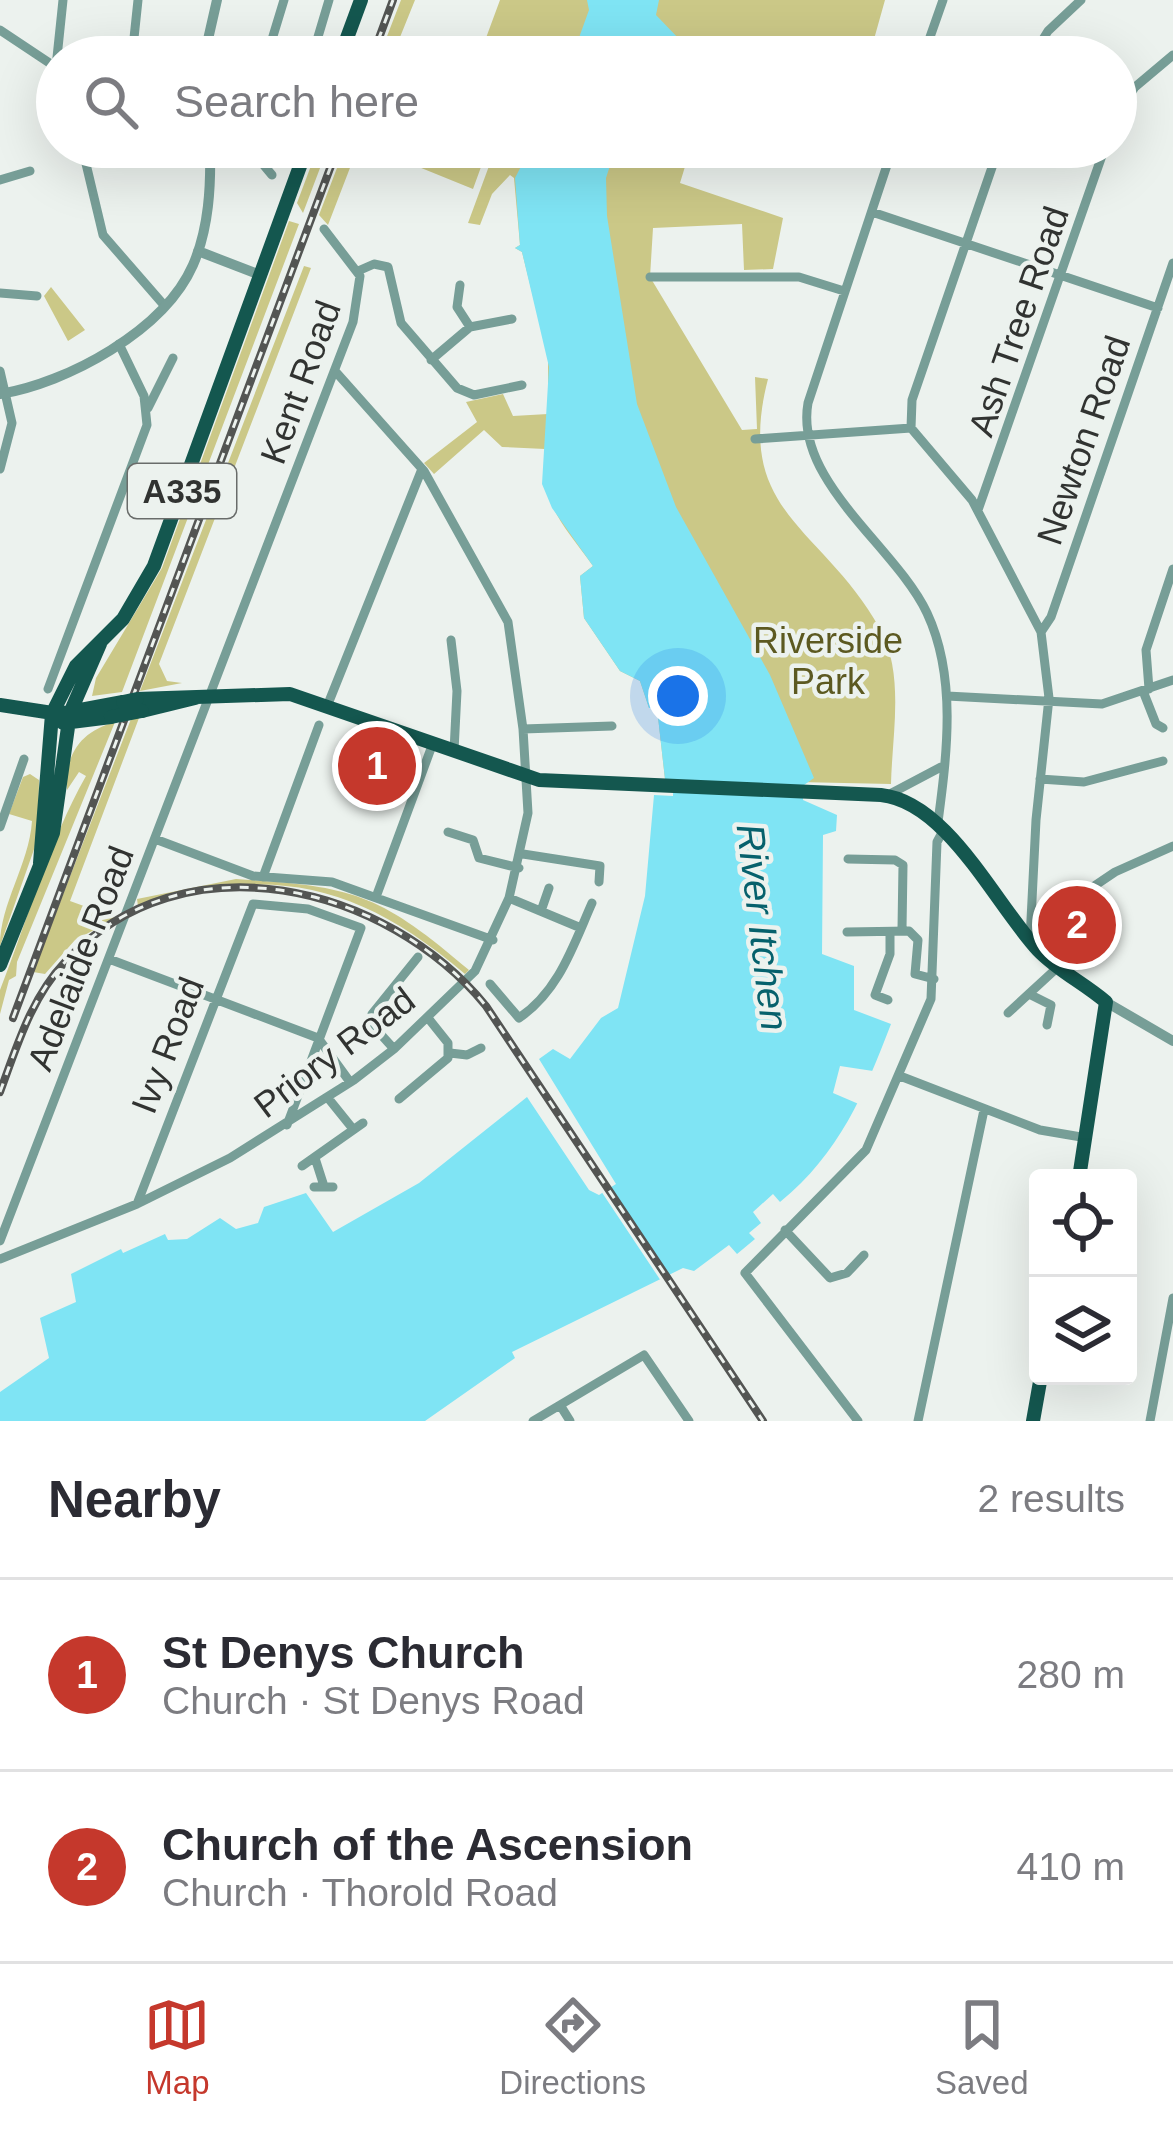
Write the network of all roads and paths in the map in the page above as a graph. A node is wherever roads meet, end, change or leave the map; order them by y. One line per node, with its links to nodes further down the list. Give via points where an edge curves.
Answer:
1 (63, 0): 10 (street)
2 (138, 0): 11 (street)
3 (218, 0): 12 (street)
4 (284, 0): 13 (street)
5 (329, 0): 14 (street)
6 (361, 0): 15 (main road)
7 (943, 0): 16 (street)
8 (1081, 0): 17 (street)
9 (0, 30): 18 (street)
10 (59, 36)
11 (134, 36)
12 (209, 36)
13 (272, 36)
14 (318, 36)
15 (348, 36)
16 (930, 36)
17 (1045, 36)
18 (36, 54)
19 (1173, 56): 20 (street)
20 (1137, 88)
21 (87, 168): 44 (street, via 104,235)
22 (208, 168): 34 (street)
23 (269, 168): 29 (street)
24 (299, 168): 37 (main road, A335)
25 (886, 168): 31 (street)
26 (992, 168): 33 (street)
27 (1098, 168): 38 (street, Ash Tree Road)
28 (30, 171): 30 (street)
29 (272, 176)
30 (0, 180)
31 (872, 212): 33 (street); 41 (street)
32 (324, 229): 36 (street, Kent Road)
33 (966, 243): 38 (street); 56 (street, via 912,400)
34 (198, 251): 37 (street); 44 (street)
35 (1173, 263): 45 (street, Newton Road)
36 (358, 271): 49 (street, via 388,267 397,316); 52 (street, Kent Road, via 360,300)
37 (260, 275): 67 (main road, A335, via 154,566 133,607)
38 (1063, 275): 45 (street); 61 (street, Ash Tree Road)
39 (650, 277): 41 (street, via 800,277)
40 (460, 285): 47 (street)
41 (844, 292): 57 (street)
42 (0, 293): 43 (street)
43 (37, 296)
44 (163, 304): 48 (street)
45 (1158, 308): 64 (street, Newton Road)
46 (512, 319): 47 (street)
47 (470, 328): 49 (street)
48 (119, 344): 54 (street, via 74,374); 55 (street)
49 (431, 360): 53 (street, via 466,394)
50 (170, 361): 55 (street)
51 (0, 371): 54 (street)
52 (335, 371): 60 (street, Priory Road); 72 (street, Kent Road)
53 (522, 385)
54 (5, 393): 59 (street, via 10,436)
55 (148, 408): 63 (street)
56 (911, 428): 57 (street); 61 (street)
57 (806, 434): 58 (street); 73 (street, via 814,460 927,613)
58 (755, 439)
59 (0, 469)
60 (422, 469): 76 (street); 84 (street, Priory Road, via 508,622)
61 (978, 510): 64 (street)
62 (1173, 569): 71 (street, via 1146,650)
63 (71, 631): 65 (street); 70 (street)
64 (1041, 632): 74 (street)
65 (83, 636)
66 (451, 640): 87 (street)
67 (100, 644): 68 (main road, A335); 79 (main road, A335, via 76,666)
68 (87, 673): 78 (main road, via 85,695); 79 (main road, A335)
69 (1173, 680): 71 (street)
70 (48, 689)
71 (1146, 690): 74 (street, via 1105,704); 83 (street)
72 (205, 696): 75 (main road); 76 (main road, via 274,692); 97 (street, Adelaide Road)
73 (947, 696): 74 (street); 90 (street)
74 (1049, 703): 92 (street)
75 (134, 704): 78 (main road); 79 (main road, bridge, via 111,717)
76 (328, 704): 86 (main road)
77 (0, 705): 79 (main road)
78 (96, 707): 79 (main road)
79 (59, 718): 102 (main road, A335); 102 (main road, A335, via 53,833)
80 (320, 725): 105 (street)
81 (612, 726): 82 (street)
82 (570, 728): 84 (street); 85 (street)
83 (1163, 728)
84 (524, 729): 91 (street, Priory Road)
85 (571, 742)
86 (433, 743): 87 (main road); 108 (street)
87 (454, 752): 91 (main road)
88 (1162, 761): 92 (street, via 1084,782)
89 (26, 765): 95 (street)
90 (941, 767): 93 (street); 94 (street)
91 (527, 778): 93 (main road); 99 (street, Priory Road)
92 (1040, 779): 115 (street)
93 (888, 795): 94 (main road, via 914,802)
94 (941, 825): 115 (main road); 121 (street)
95 (0, 827)
96 (448, 832): 100 (street, via 472,840)
97 (155, 839): 105 (street); 118 (street, Adelaide Road)
98 (1173, 846): 115 (street, via 1110,875)
99 (523, 854): 103 (street, Priory Road); 106 (street, via 599,866)
100 (483, 859): 103 (street); 104 (street)
101 (848, 859): 113 (street, via 900,862)
102 (40, 863): 119 (main road, A335)
103 (519, 868): 109 (street, Priory Road)
104 (478, 874)
105 (263, 878): 108 (street, via 309,877)
106 (599, 882)
107 (550, 888): 111 (street)
108 (376, 897): 116 (street)
109 (509, 898): 111 (street); 116 (street, Priory Road)
110 (592, 903): 112 (street)
111 (541, 911): 112 (street)
112 (581, 928): 122 (street, via 552,987 519,1018)
113 (896, 931): 114 (street); 121 (street, via 918,940 915,974); 125 (street, via 875,995)
114 (847, 932)
115 (1033, 933): 120 (main road)
116 (493, 940): 128 (street, Priory Road, via 475,971)
117 (418, 957): 133 (street, via 371,1018)
118 (109, 959): 124 (street); 148 (street, Adelaide Road)
119 (0, 965)
120 (1058, 967): 123 (street); 126 (main road)
121 (934, 979): 135 (street)
122 (490, 984)
123 (1029, 994): 127 (street); 129 (street, via 1051,1005)
124 (214, 998): 130 (street); 130 (street, Ivy Road, via 250,906 308,909 361,928); 146 (street, Ivy Road)
125 (888, 1000)
126 (1106, 1002): 131 (street); 141 (main road)
127 (1008, 1013)
128 (428, 1018): 133 (street, Priory Road); 134 (street)
129 (1047, 1025)
130 (319, 1038): 136 (street); 140 (street)
131 (1173, 1041)
132 (482, 1048): 134 (street)
133 (394, 1049): 136 (street, Priory Road)
134 (450, 1053): 138 (street, via 415,1094)
135 (901, 1076): 139 (street); 147 (street, via 866,1150)
136 (350, 1082): 137 (street, Priory Road)
137 (328, 1098): 140 (street, Priory Road); 142 (street, via 358,1126)
138 (399, 1099)
139 (984, 1110): 141 (street); 159 (street)
140 (287, 1125): 146 (street, Priory Road)
141 (1087, 1138): 144 (main road)
142 (315, 1158): 143 (street); 145 (street)
143 (302, 1166)
144 (1081, 1169)
145 (324, 1186)
146 (137, 1204): 150 (street, Priory Road)
147 (785, 1230): 149 (street, via 819,1272 839,1277); 158 (street, via 746,1268 746,1279)
148 (0, 1241)
149 (864, 1255)
150 (0, 1259)
151 (1173, 1298): 152 (street)
152 (1169, 1340): 161 (street)
153 (1039, 1385): 160 (main road)
154 (560, 1405): 155 (street); 156 (street); 157 (street, via 644,1354)
155 (533, 1421)
156 (570, 1421)
157 (689, 1421)
158 (858, 1421)
159 (918, 1421)
160 (1033, 1421)
161 (1150, 1421)

